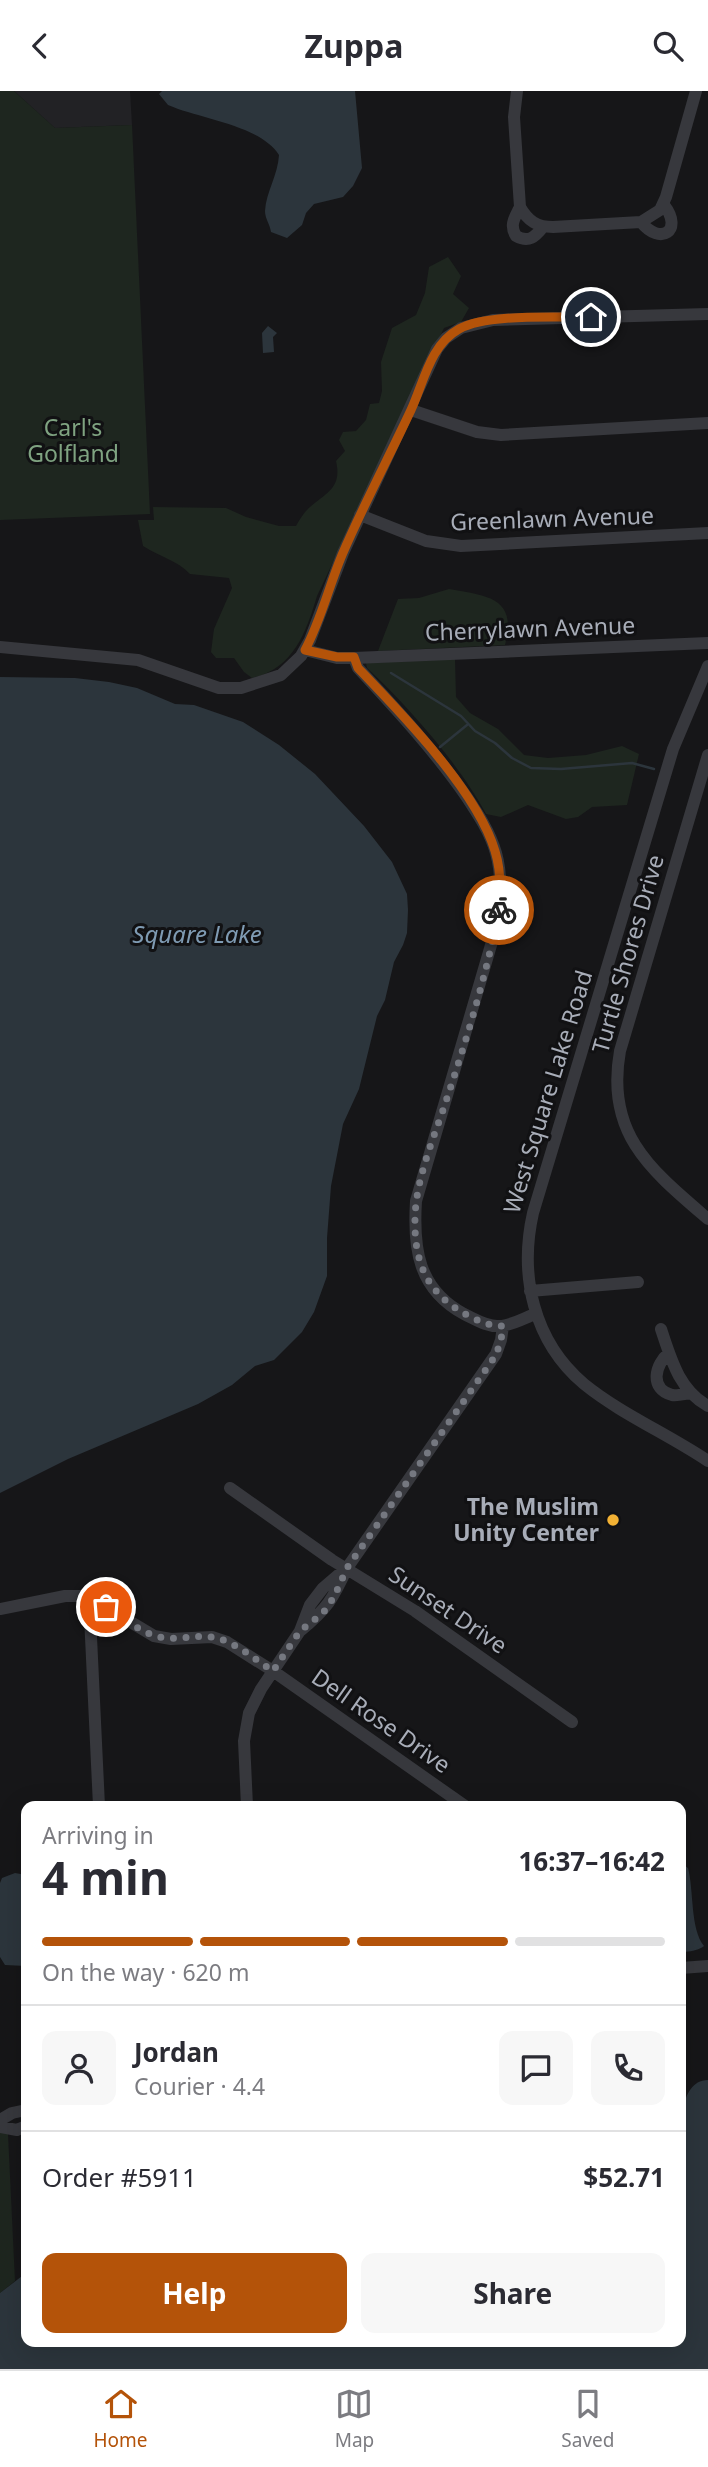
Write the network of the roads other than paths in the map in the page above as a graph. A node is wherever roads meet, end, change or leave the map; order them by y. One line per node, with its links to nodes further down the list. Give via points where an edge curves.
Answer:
1 (517, 91): 4 (street, via 514,117)
2 (696, 91): 3 (street)
3 (664, 205): 5 (street); 5 (street, via 673,222 667,232 651,233)
4 (520, 207): 6 (street, via 526,217); 6 (street, via 512,223 516,236 532,239)
5 (641, 222): 6 (street)
6 (543, 227)
7 (708, 314): 8 (street, via 520,319 467,325 437,349)
8 (411, 410): 9 (street, via 466,429 501,435); 10 (street)
9 (708, 423)
10 (360, 515): 11 (street, Greenlawn Avenue, via 426,541 461,546); 14 (street)
11 (708, 533)
12 (708, 643): 15 (street, Cherrylawn Avenue)
13 (0, 647): 14 (street, via 138,660 208,685 241,688 281,675)
14 (305, 650): 15 (street, Cherrylawn Avenue)
15 (354, 657): 22 (street, via 358,668 444,765 478,815 496,852 500,893 496,928 420,1184 415,1223 421,1263 438,1296 479,1321)
16 (708, 666): 20 (street, West Square Lake Road, via 673,749 533,1213 527,1251)
17 (708, 755): 18 (street, Turtle Shores Drive, via 620,1051 617,1086 623,1118 639,1154)
18 (708, 1219)
19 (638, 1282): 20 (street)
20 (530, 1291): 21 (street, West Square Lake Road)
21 (536, 1314): 22 (street); 27 (street, West Square Lake Road, via 558,1356 584,1383)
22 (503, 1326): 29 (street, via 496,1355)
23 (661, 1329): 24 (street)
24 (669, 1353): 25 (street); 25 (street, via 656,1367 658,1381 670,1395)
25 (690, 1393): 26 (street)
26 (708, 1406)
27 (708, 1461)
28 (230, 1489): 29 (street, Sunset Drive)
29 (347, 1568): 32 (street, via 310,1605 300,1631); 33 (street, Sunset Drive)
30 (94, 1600): 31 (street, Dell Rose Drive, via 72,1596); 32 (street, Dell Rose Drive, via 154,1636 219,1639); 34 (street, via 90,1616)
31 (0, 1609)
32 (273, 1671): 35 (street, via 254,1700 245,1727); 36 (street, Dell Rose Drive)
33 (572, 1722)
34 (99, 1801)
35 (247, 1801)
36 (459, 1801)
37 (708, 1966): 38 (street)
38 (686, 1968)
39 (21, 2112): 40 (street)
40 (0, 2120)
41 (0, 2127): 42 (street)
42 (21, 2128)

